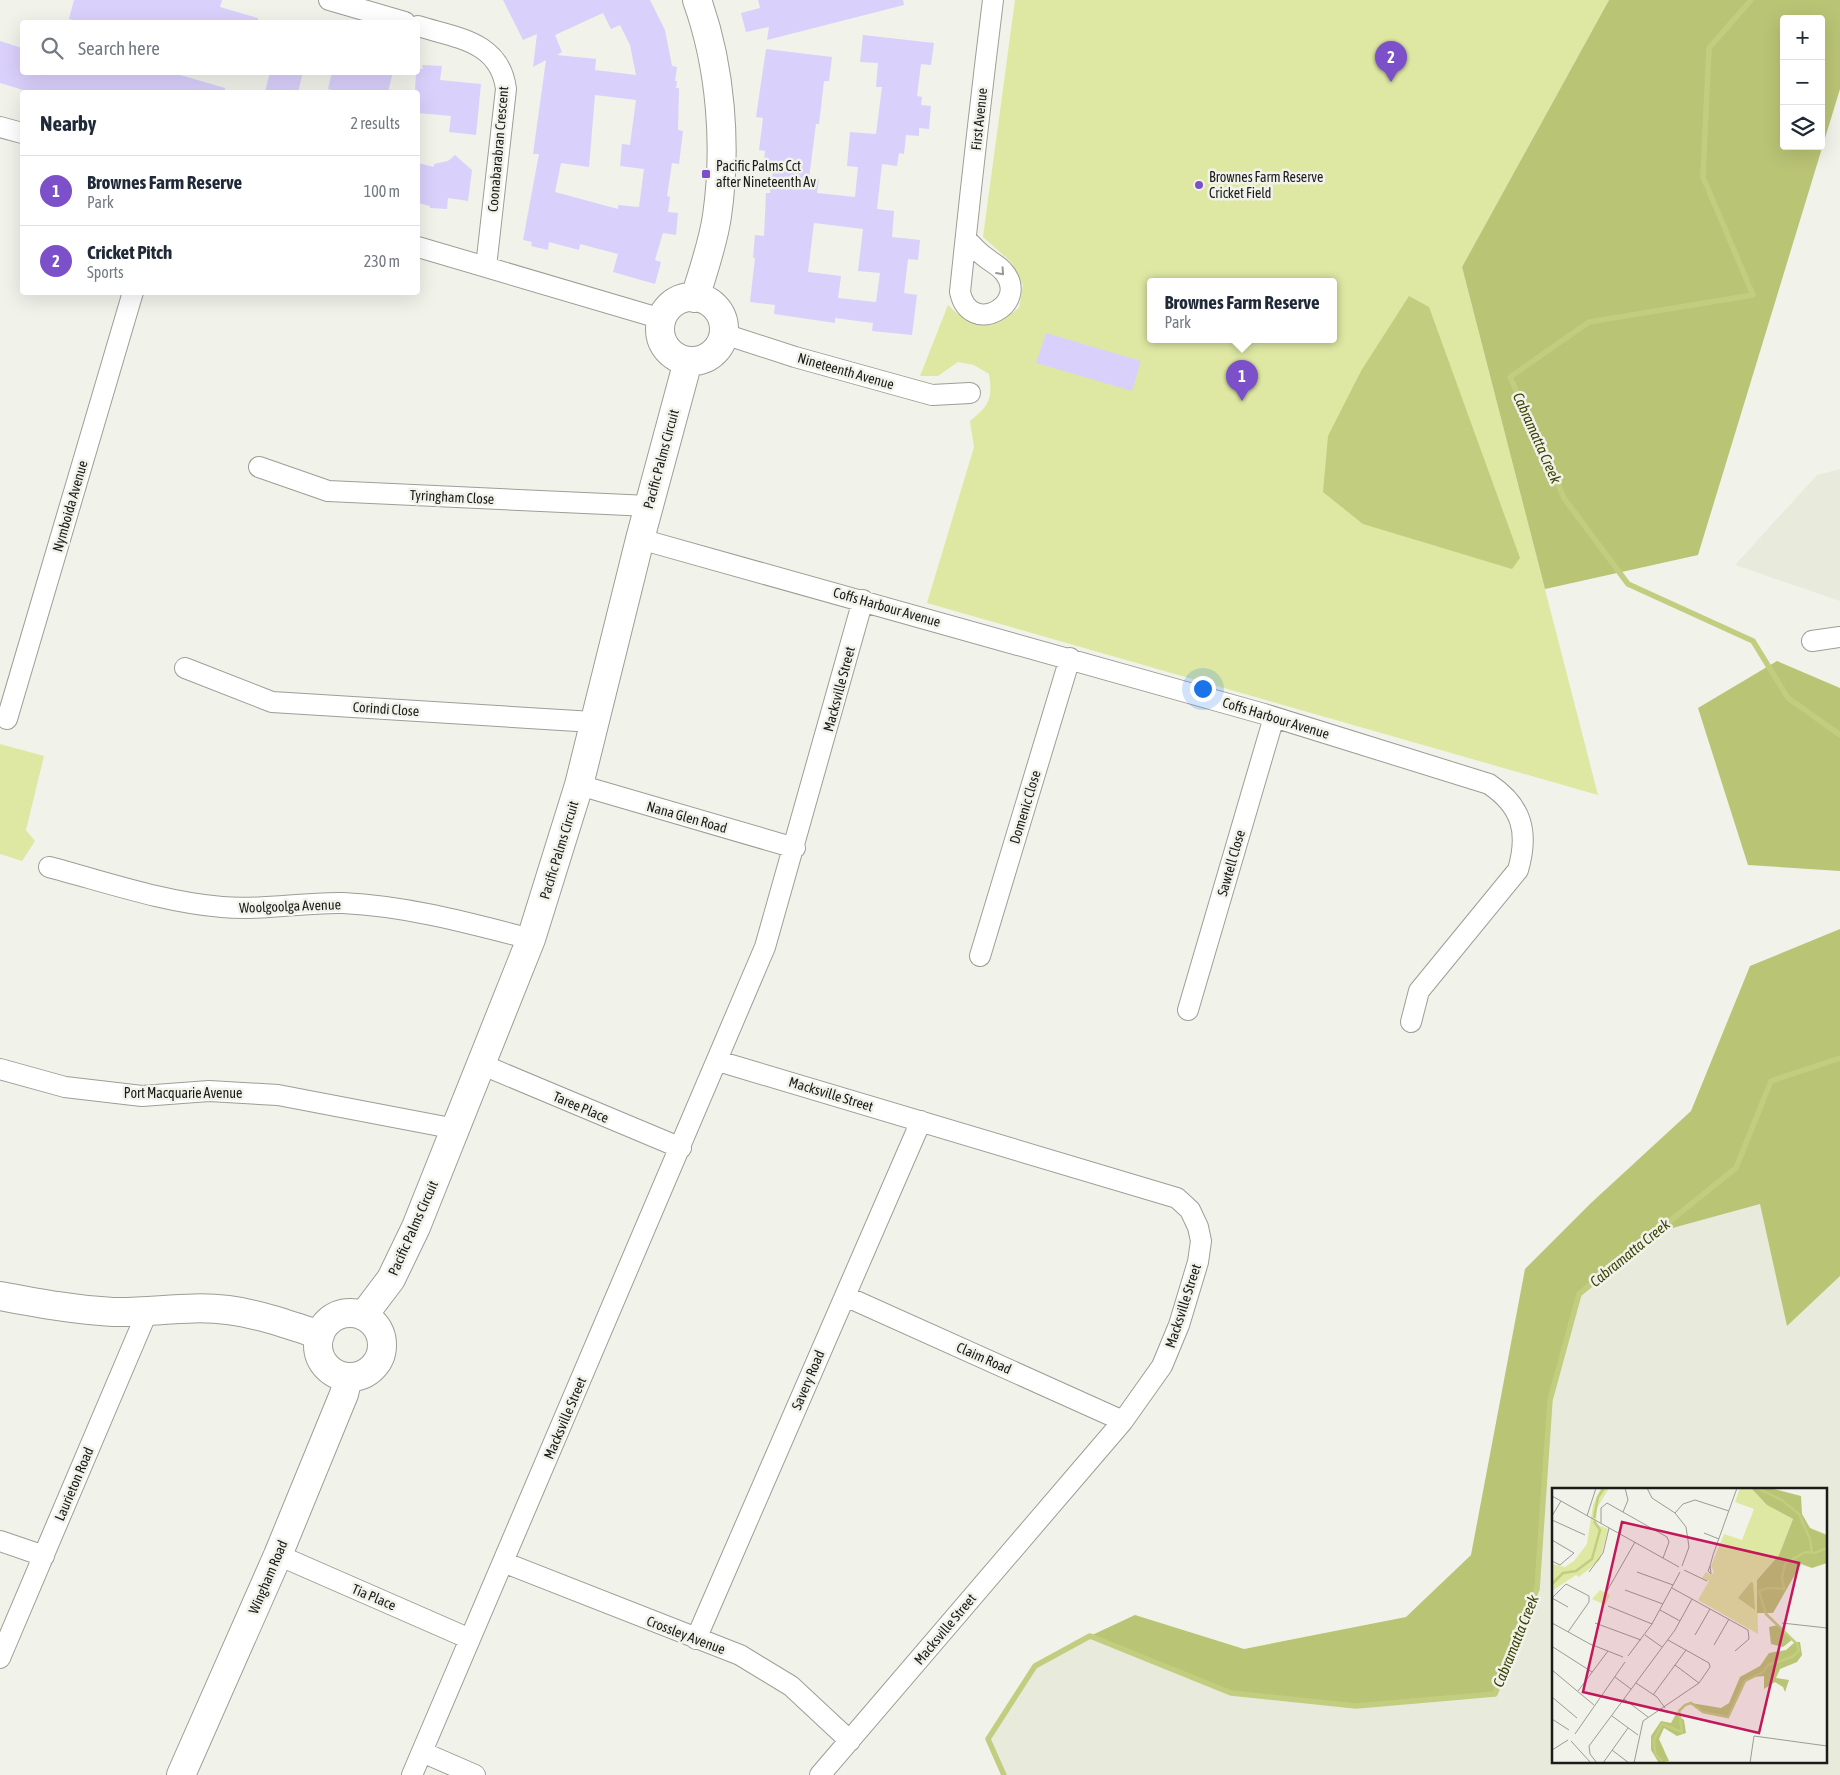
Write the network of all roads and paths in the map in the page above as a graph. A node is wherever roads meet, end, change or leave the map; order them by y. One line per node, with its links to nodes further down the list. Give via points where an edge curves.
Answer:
1 (329, 0): 4 (street)
2 (698, 0): 12 (street, via 719,97 721,176 717,217)
3 (992, 0): 8 (street, First Avenue)
4 (398, 20)
5 (420, 27): 10 (street, Coonabarabran Crescent, via 475,44 491,55 504,73 506,89)
6 (0, 127): 7 (street)
7 (20, 132)
8 (966, 239)
9 (420, 248): 10 (street)
10 (486, 267): 13 (street)
11 (131, 295): 26 (street, Nymboida Avenue)
12 (695, 298): 13 (street, via 674,302); 14 (street, via 705,300 719,311)
13 (662, 319): 15 (street, via 660,329 665,346 671,353)
14 (724, 334): 15 (street, via 713,353); 16 (street, Nineteenth Avenue, via 932,395)
15 (688, 361): 18 (street, Pacific Palms Circuit)
16 (970, 393)
17 (259, 467): 18 (street, Tyringham Close, via 328,491)
18 (648, 506): 19 (street, Pacific Palms Circuit)
19 (640, 538): 20 (street, Coffs Harbour Avenue); 27 (street, Pacific Palms Circuit)
20 (863, 600): 23 (street, Coffs Harbour Avenue); 29 (street, Macksville Street)
21 (1840, 637): 22 (street)
22 (1812, 641)
23 (1070, 658): 25 (street, Coffs Harbour Avenue); 32 (street, Domenic Close)
24 (185, 668): 27 (street, Corindi Close, via 272,702)
25 (1274, 717): 33 (street, Sawtell Close); 34 (street, Coffs Harbour Avenue, via 1489,784 1507,796 1517,815 1523,831 1524,851 1518,870 1418,991)
26 (7, 719)
27 (593, 722): 28 (street, Pacific Palms Circuit)
28 (579, 786): 29 (street, Nana Glen Road); 31 (street, Pacific Palms Circuit)
29 (795, 848): 35 (street, Macksville Street, via 766,947)
30 (49, 867): 31 (street, Woolgoolga Avenue, via 159,897 222,907 333,903 392,907)
31 (531, 939): 36 (street, Pacific Palms Circuit)
32 (980, 956)
33 (1188, 1010)
34 (1411, 1022)
35 (718, 1061): 38 (street, Macksville Street); 40 (street, Macksville Street)
36 (483, 1065): 39 (street, Pacific Palms Circuit); 40 (street, Taree Place)
37 (0, 1069): 39 (street, Port Macquarie Avenue, via 65,1087 142,1096 209,1091 278,1095)
38 (920, 1121): 42 (street, Savery Road); 47 (street, Macksville Street, via 1177,1198 1190,1210 1201,1241 1179,1325 1162,1366)
39 (456, 1129): 44 (street, Pacific Palms Circuit, via 416,1228 391,1279)
40 (681, 1148): 51 (street, Macksville Street)
41 (0, 1296): 43 (street, via 70,1309)
42 (845, 1296): 47 (street, Claim Road); 53 (street, Savery Road)
43 (148, 1310): 45 (street, via 228,1310); 49 (street, Laurieton Road)
44 (364, 1316): 45 (street, via 340,1315 326,1325); 46 (street, via 380,1334 381,1356 372,1369)
45 (320, 1335): 46 (street, via 318,1345 323,1362 329,1369)
46 (348, 1377): 50 (street, Wingham Road)
47 (1123, 1421): 55 (street, Macksville Street)
48 (0, 1541): 49 (street)
49 (44, 1556): 54 (street, Laurieton Road)
50 (278, 1556): 52 (street, Tia Place); 57 (street, Wingham Road)
51 (503, 1562): 52 (street, Macksville Street); 53 (street, Crossley Avenue)
52 (470, 1639): 56 (street, Macksville Street)
53 (696, 1639): 55 (street, Crossley Avenue, via 740,1655 791,1686)
54 (0, 1658)
55 (850, 1741): 60 (street, Macksville Street)
56 (422, 1752): 58 (street, Macksville Street); 59 (street)
57 (181, 1775)
58 (412, 1775)
59 (475, 1775)
60 (820, 1775)

